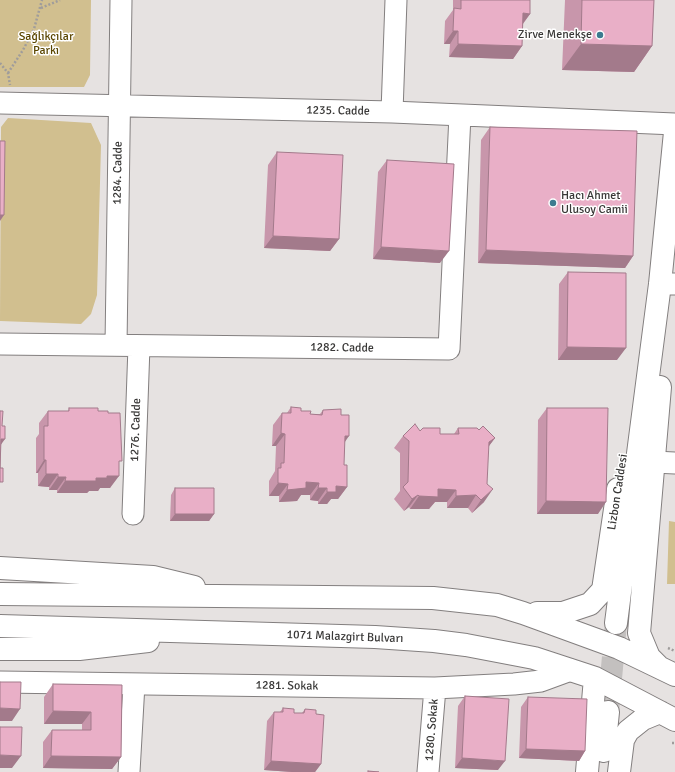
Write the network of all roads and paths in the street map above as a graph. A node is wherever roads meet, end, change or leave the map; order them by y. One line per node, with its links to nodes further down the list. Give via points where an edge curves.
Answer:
1 (42, 0): 5 (path)
2 (60, 0): 5 (path)
3 (120, 0): 9 (street, 1284. Cadde)
4 (396, 0): 10 (street)
5 (41, 8): 7 (path, via 26,45)
6 (0, 63): 7 (path)
7 (8, 73): 8 (path)
8 (5, 95): 9 (street, 1235. Cadde)
9 (118, 106): 10 (street, 1235. Cadde); 17 (street, 1284. Cadde)
10 (392, 112): 11 (street, 1235. Cadde)
11 (460, 115): 12 (street, 1235. Cadde); 18 (street, 1282. Cadde, via 449,349)
12 (675, 124)
13 (675, 132): 14 (main road, Lizbon Caddesi)
14 (667, 284): 15 (main road, Lizbon Caddesi)
15 (655, 310): 19 (main road, Lizbon Caddesi); 24 (main road, Lizbon Caddesi, via 635,381 603,590 590,604 562,614); 25 (main road, Lizbon Caddesi)
16 (0, 344): 17 (street, 1282. Cadde)
17 (116, 345): 18 (street, 1282. Cadde)
18 (139, 346): 20 (street, 1276. Cadde)
19 (664, 462): 30 (main road, Lizbon Caddesi, via 639,633 649,657)
20 (133, 514)
21 (0, 568): 23 (main road, via 153,577)
22 (0, 594): 23 (main road)
23 (232, 596): 24 (main road, via 433,598 497,606)
24 (523, 613): 30 (main road, via 619,648)
25 (616, 623)
26 (0, 626): 27 (main road, 1071 Malazgirt Bulvarı)
27 (191, 631): 28 (main road, via 152,640 87,648); 29 (main road, 1071 Malazgirt Bulvarı, via 434,641 510,653)
28 (0, 649)
29 (571, 670): 31 (main road, 1071 Malazgirt Bulvarı); 34 (street, 1281. Sokak, via 541,680 514,684)
30 (668, 672)
31 (595, 678): 36 (main road, 1071 Malazgirt Bulvarı); 39 (main road)
32 (0, 682): 33 (street, 1281. Sokak)
33 (134, 684): 34 (street, 1281. Sokak); 37 (street)
34 (435, 688): 38 (street, 1280. Sokak)
35 (608, 712): 40 (main road)
36 (668, 716): 41 (main road, via 643,719 628,731 623,740)
37 (129, 772)
38 (428, 772)
39 (587, 772)
40 (602, 772)
41 (619, 772)

